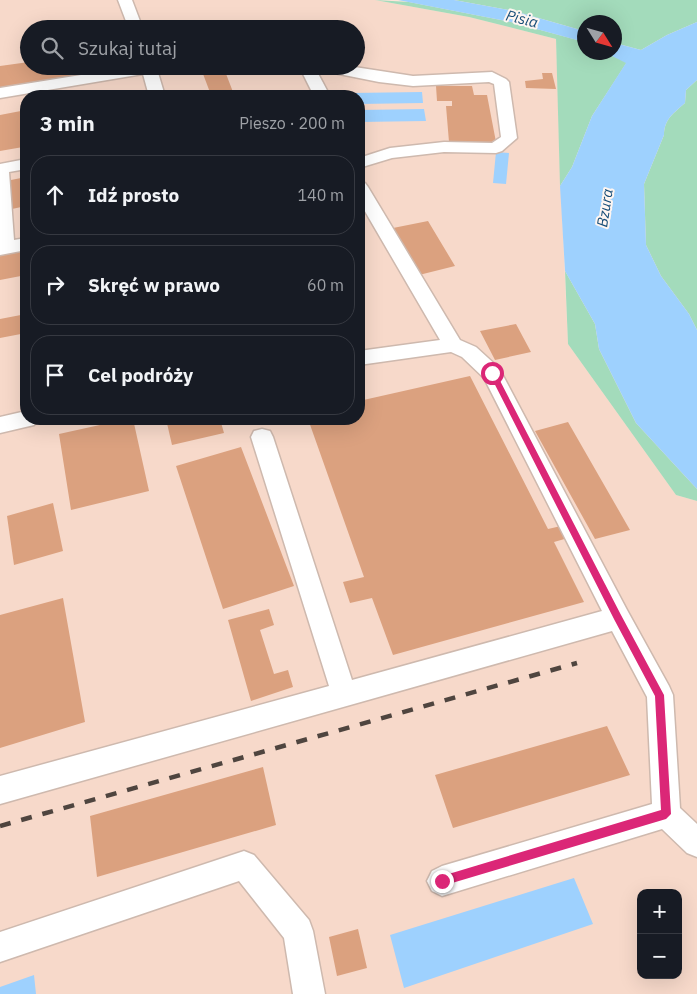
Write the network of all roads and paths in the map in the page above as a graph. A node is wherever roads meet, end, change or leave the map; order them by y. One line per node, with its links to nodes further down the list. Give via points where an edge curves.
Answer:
1 (124, 0): 2 (lane)
2 (133, 20)
3 (107, 75): 9 (lane)
4 (150, 75): 7 (lane)
5 (311, 75): 8 (lane)
6 (365, 75): 10 (lane, via 405,80 492,77 501,82 509,138 496,148 444,147 390,153)
7 (155, 90)
8 (319, 90)
9 (0, 93)
10 (365, 161)
11 (20, 165): 12 (lane)
12 (0, 170): 15 (lane)
13 (365, 197): 16 (lane)
14 (20, 245): 15 (lane)
15 (2, 249)
16 (453, 345): 17 (lane); 21 (lane, via 469,352 492,373)
17 (365, 357)
18 (20, 420): 19 (lane)
19 (0, 424)
20 (259, 425): 22 (lane)
21 (618, 618): 22 (lane); 24 (lane, via 660,695)
22 (344, 694): 23 (lane)
23 (0, 790)
24 (666, 814): 25 (lane); 26 (lane)
25 (697, 843)
26 (442, 881)
27 (0, 947): 28 (lane, via 244,866 298,931)
28 (308, 994)

